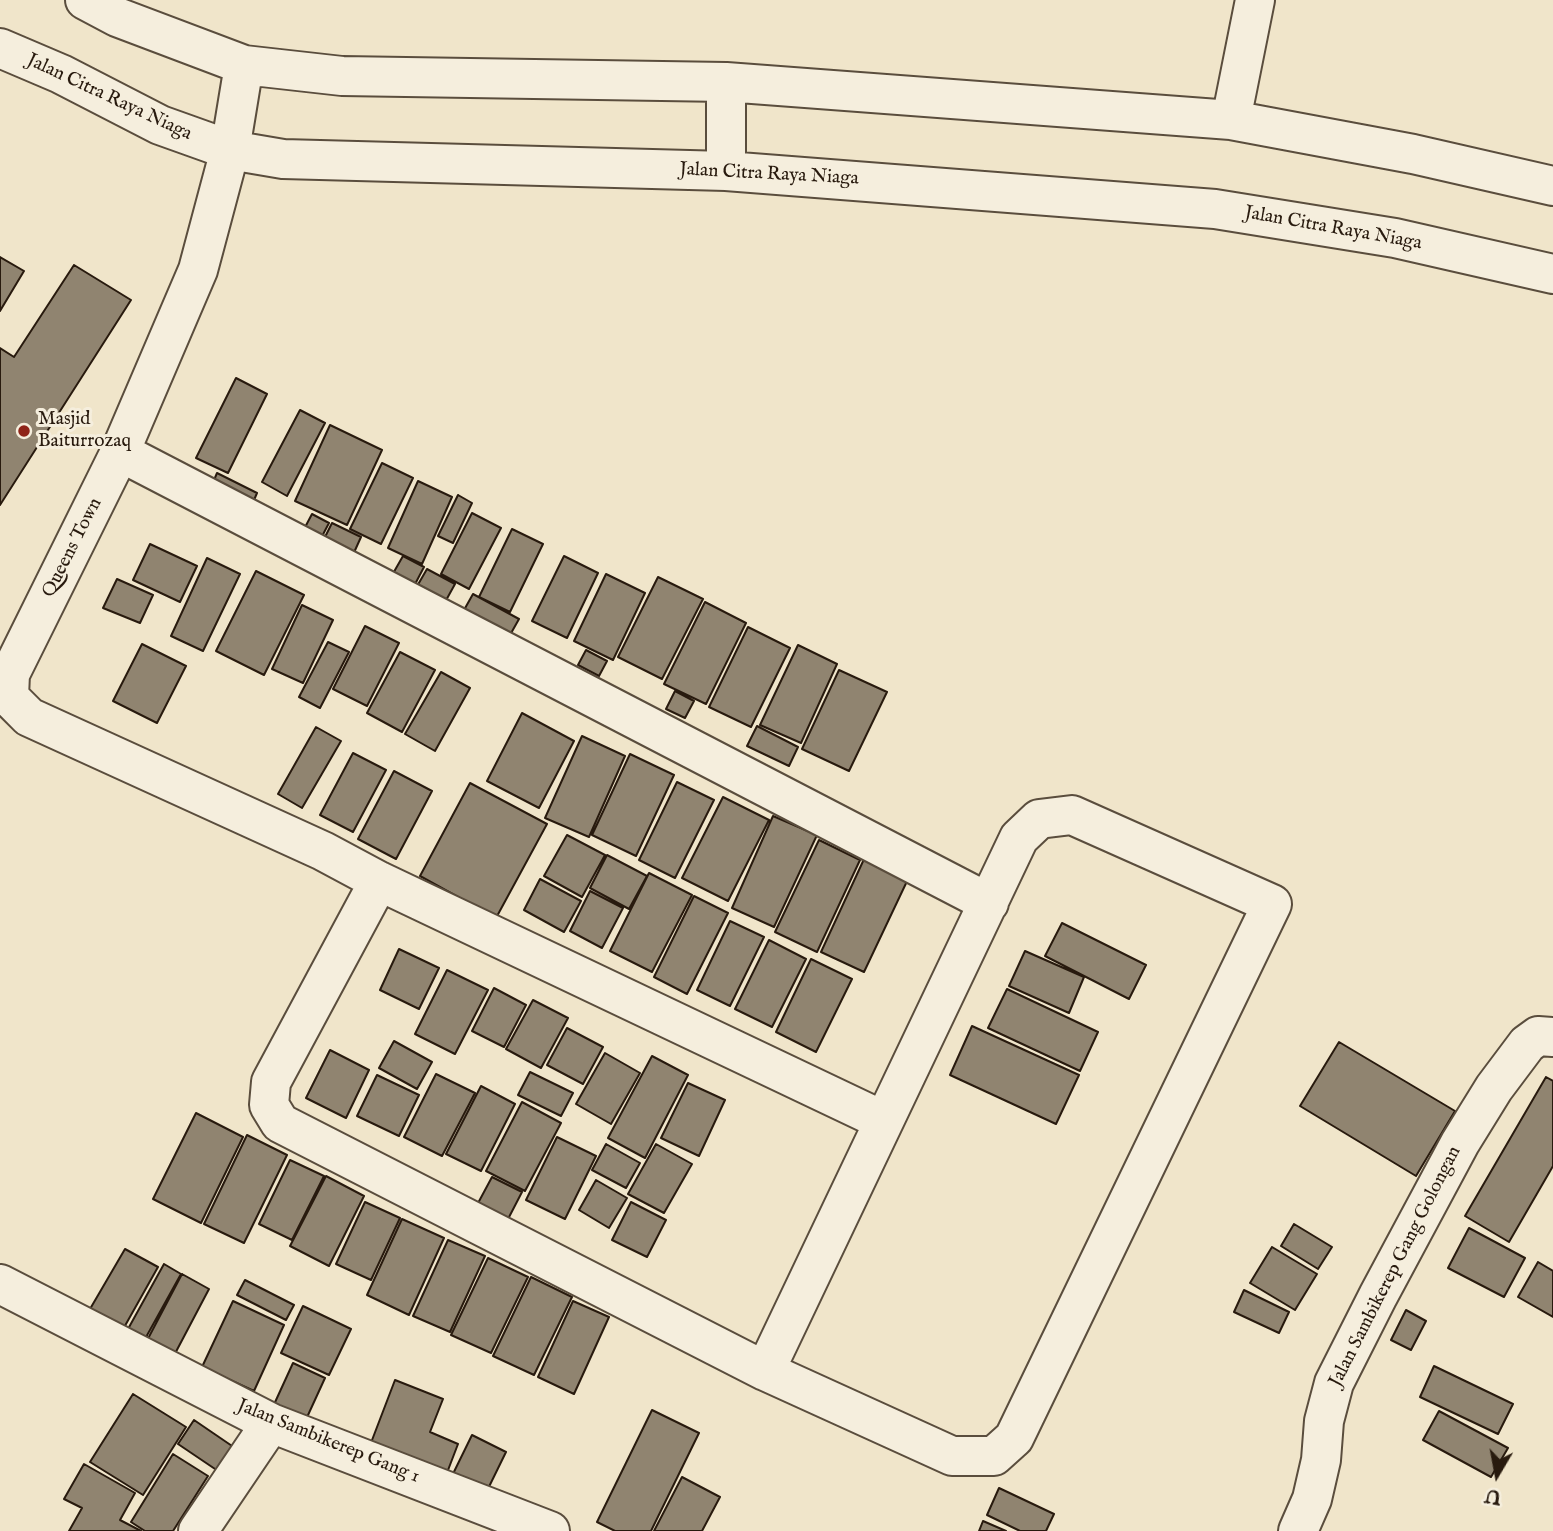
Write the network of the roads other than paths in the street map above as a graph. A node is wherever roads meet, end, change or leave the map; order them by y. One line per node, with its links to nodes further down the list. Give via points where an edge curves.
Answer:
1 (85, 0): 4 (street, via 117,17)
2 (1255, 0): 6 (street)
3 (0, 48): 7 (street, Jalan Citra Raya Niaga, via 160,125)
4 (244, 65): 5 (street, via 342,76); 7 (street, Queens Town)
5 (726, 82): 6 (street); 8 (street)
6 (1231, 120): 9 (street)
7 (230, 150): 8 (street, Jalan Citra Raya Niaga, via 338,162); 11 (street, Queens Town, via 198,270)
8 (726, 171): 10 (street, Jalan Citra Raya Niaga, via 1215,209 1395,237)
9 (1553, 186)
10 (1553, 274)
11 (120, 452): 12 (street, Queens Town, via 10,674 9,698 29,717); 13 (street)
12 (379, 881): 15 (street, Queens Town); 17 (street, via 271,1083 269,1105 280,1123)
13 (989, 903): 15 (street); 17 (street, via 1019,838 1039,819 1072,814 1272,904 1014,1438 994,1456 952,1456)
14 (1552, 1036): 21 (street, Jalan Sambikerep Gang Golongan, via 1538,1036 1527,1044 1494,1088 1378,1296 1334,1383 1312,1499)
15 (884, 1121): 17 (street)
16 (0, 1284): 18 (street, Jalan Sambikerep Gang 1)
17 (765, 1371)
18 (271, 1423): 19 (street); 20 (street, Jalan Sambikerep Gang 1)
19 (198, 1531)
20 (550, 1531)
21 (1298, 1531)

